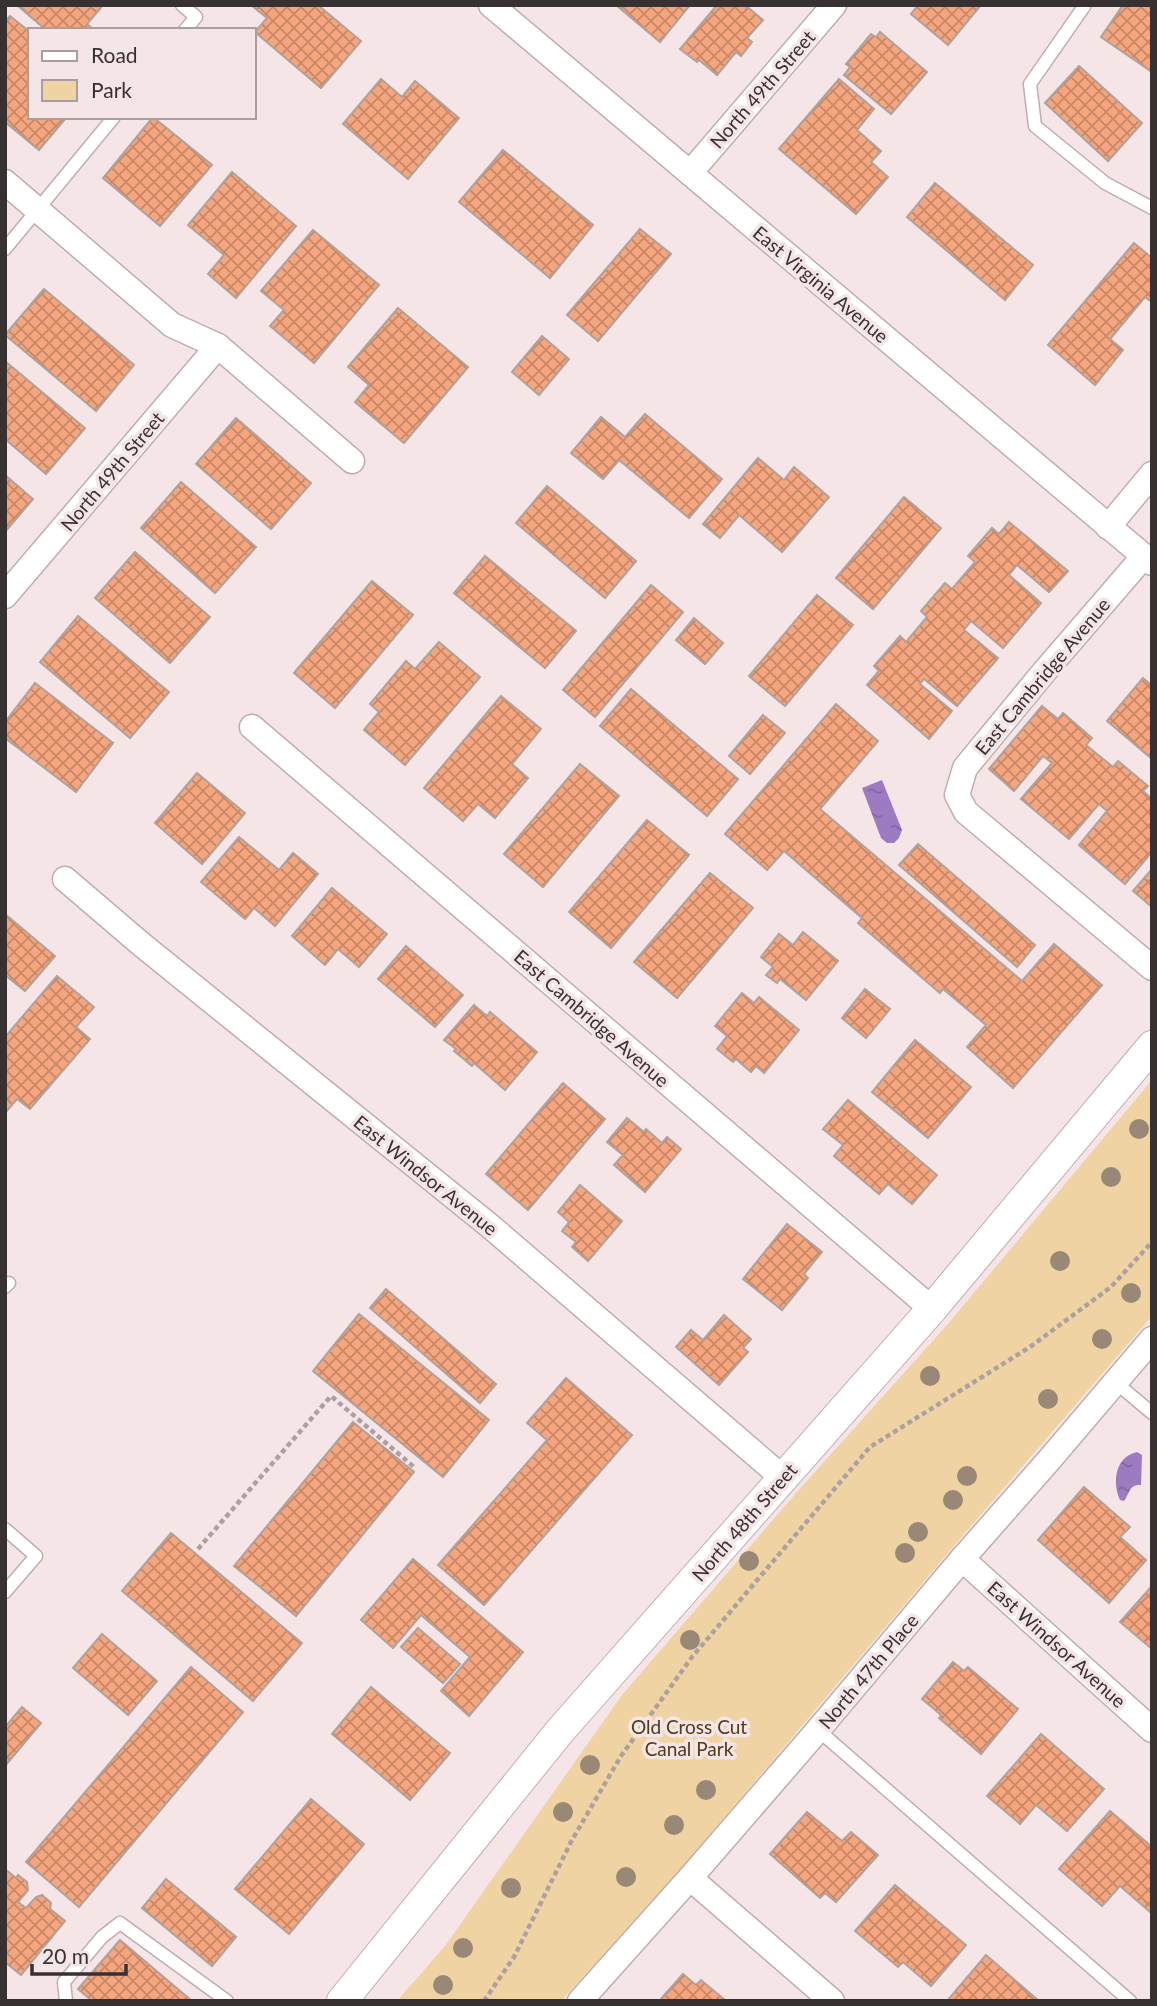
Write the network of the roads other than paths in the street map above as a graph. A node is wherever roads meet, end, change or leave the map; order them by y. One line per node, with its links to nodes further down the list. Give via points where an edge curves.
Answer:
1 (182, 5): 5 (lane, via 196,17)
2 (491, 5): 7 (street, East Virginia Avenue)
3 (834, 5): 7 (street, North 49th Street)
4 (1085, 5): 9 (lane, via 1030,84 1035,126 1105,183)
5 (187, 28)
6 (112, 119): 10 (lane)
7 (690, 173): 15 (street, East Virginia Avenue)
8 (5, 182): 10 (street)
9 (1152, 208)
10 (39, 210): 11 (lane); 12 (street, via 172,325)
11 (5, 249)
12 (218, 346): 13 (street); 17 (street, North 49th Street)
13 (352, 461)
14 (1152, 474): 15 (street)
15 (1108, 527): 16 (street, East Virginia Avenue)
16 (1148, 559): 20 (street, East Cambridge Avenue, via 1044,672 965,768 957,795 966,812)
17 (5, 596)
18 (252, 727): 22 (street, East Cambridge Avenue)
19 (65, 879): 26 (street, East Windsor Avenue, via 490,1226)
20 (1152, 968)
21 (1152, 1046): 22 (street, North 48th Street)
22 (932, 1308): 26 (street, North 48th Street)
23 (1152, 1339): 24 (street, North 47th Place)
24 (1115, 1382): 25 (lane); 28 (street, North 47th Place)
25 (1152, 1413)
26 (783, 1478): 35 (street, North 48th Street, via 561,1731)
27 (5, 1529): 29 (lane, via 36,1556)
28 (962, 1559): 30 (street, North 47th Place); 31 (street, East Windsor Avenue)
29 (5, 1592)
30 (818, 1730): 32 (street, North 47th Place); 38 (lane)
31 (1152, 1730)
32 (690, 1878): 36 (street, North 47th Place); 37 (street)
33 (66, 2001): 34 (lane, via 64,1982 120,1923)
34 (227, 2001)
35 (342, 2001)
36 (580, 2001)
37 (832, 2001)
38 (1130, 2001)

